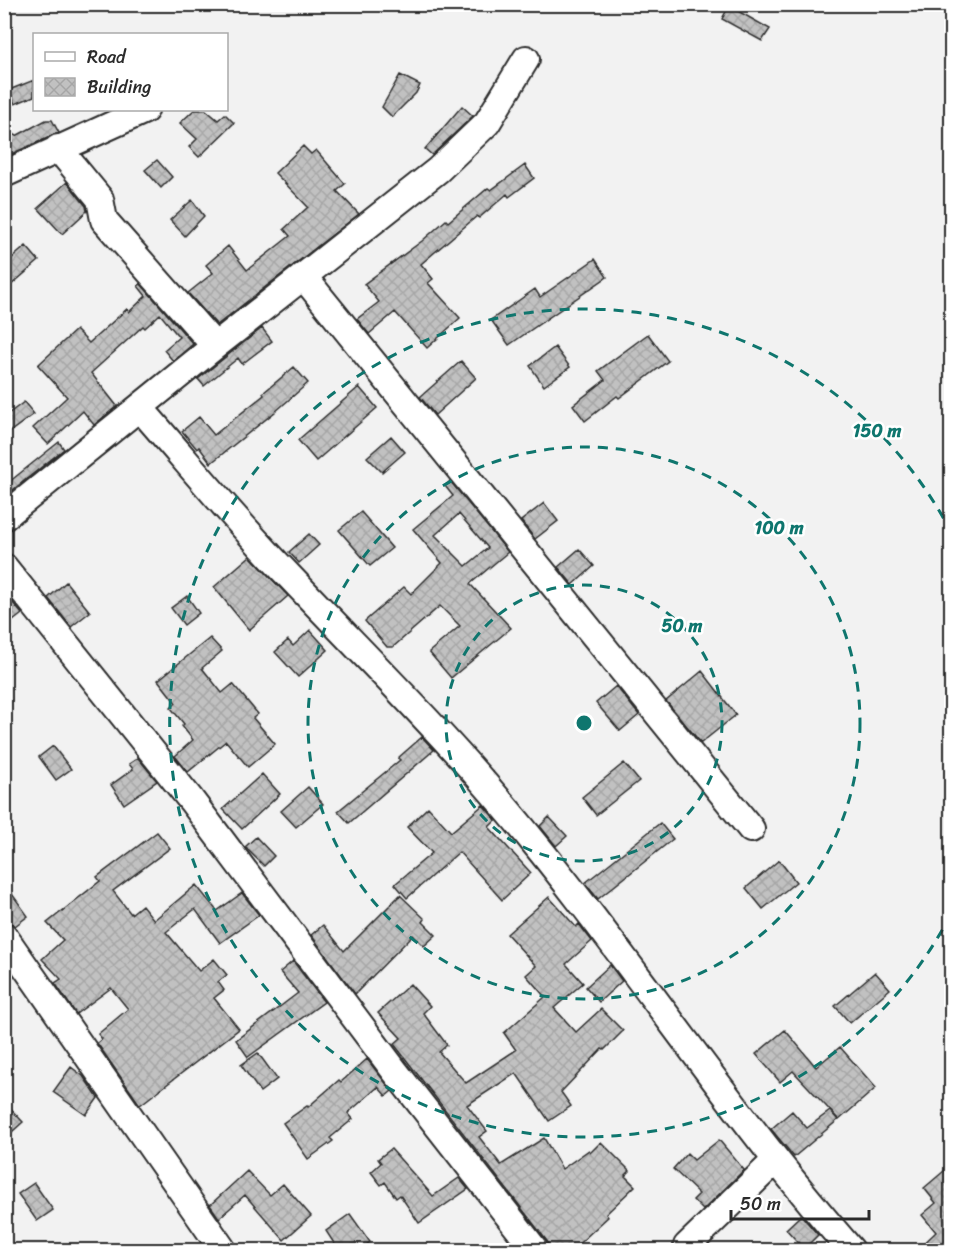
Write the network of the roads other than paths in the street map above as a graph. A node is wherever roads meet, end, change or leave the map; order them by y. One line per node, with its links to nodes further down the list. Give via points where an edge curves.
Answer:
1 (526, 59): 5 (street, via 487,123 438,170)
2 (143, 111): 3 (street)
3 (58, 148): 4 (street); 6 (street, via 100,199 104,220)
4 (4, 174)
5 (303, 276): 6 (street); 10 (street)
6 (214, 346): 7 (street)
7 (140, 408): 8 (street); 12 (street, via 289,576 395,685 503,806 631,967)
8 (4, 517)
9 (4, 567): 14 (street, via 191,800)
10 (750, 829)
11 (4, 936): 13 (street)
12 (776, 1160): 15 (street, via 687,1246); 16 (street)
13 (223, 1251)
14 (535, 1251)
15 (690, 1251)
16 (852, 1251)

